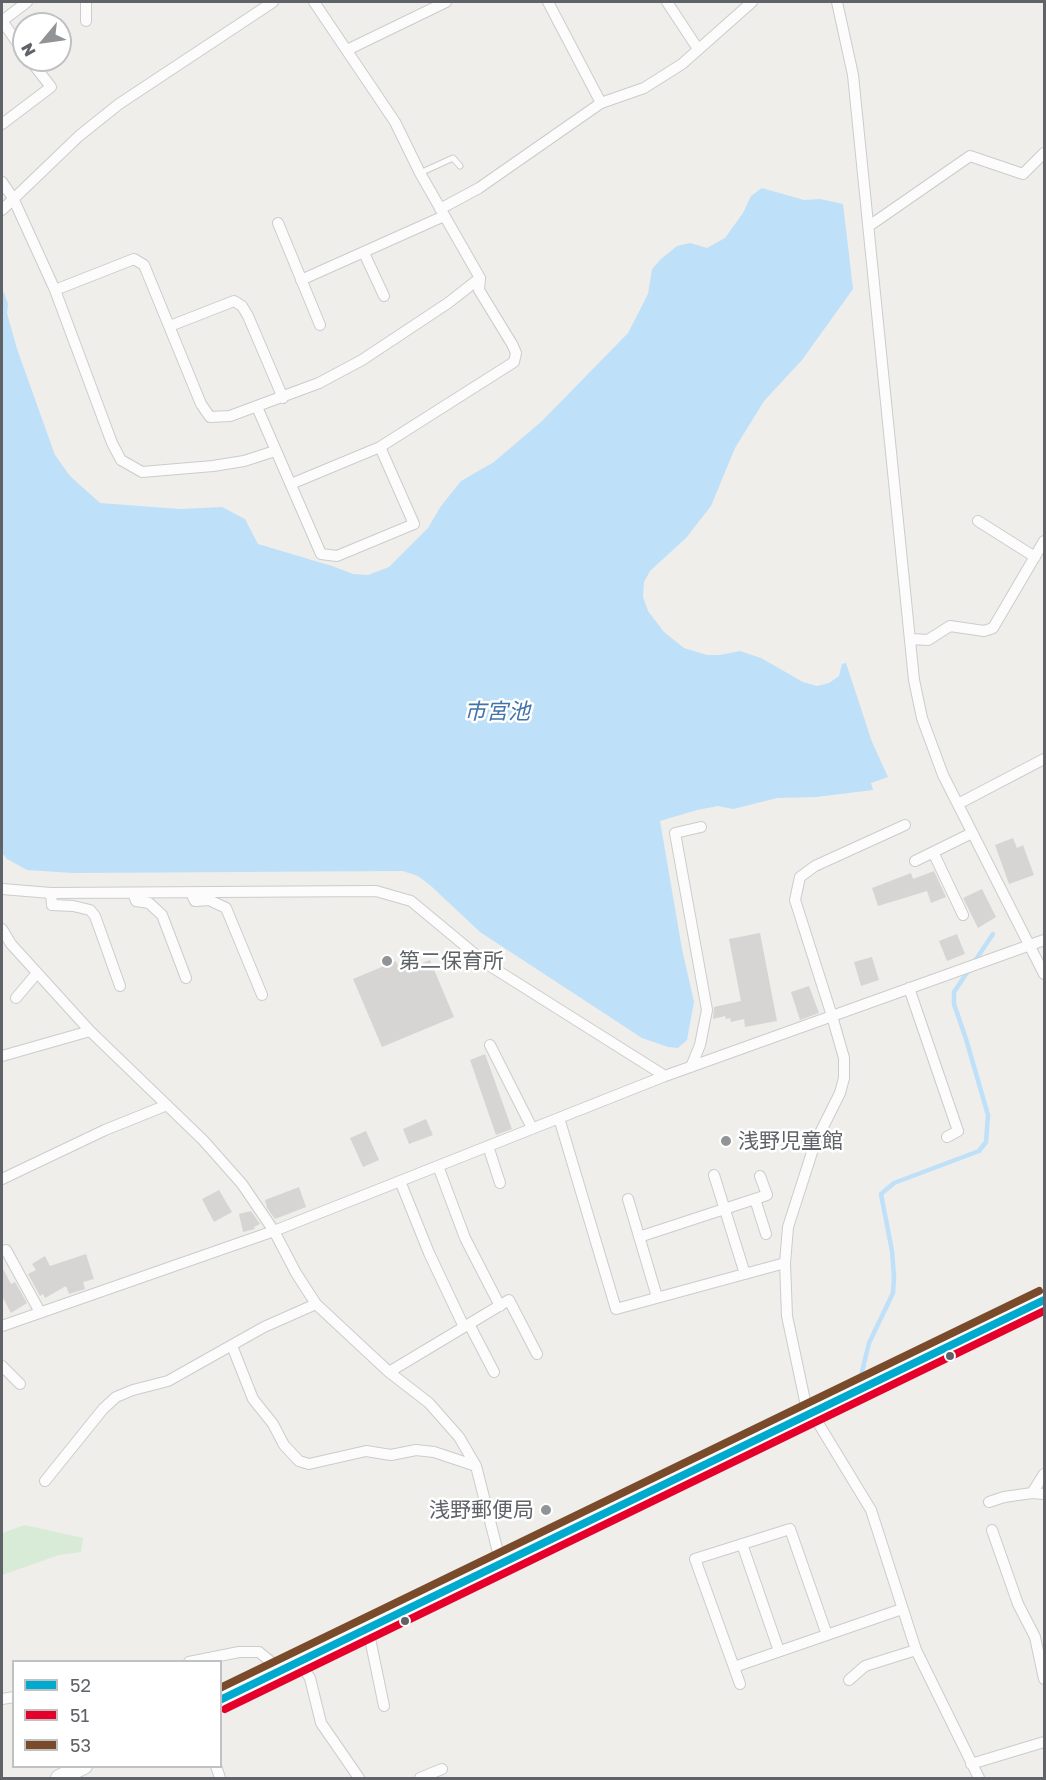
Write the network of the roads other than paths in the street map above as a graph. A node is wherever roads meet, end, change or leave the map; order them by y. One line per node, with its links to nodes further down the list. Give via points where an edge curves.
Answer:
1 (27, 2): 10 (street)
2 (86, 2): 11 (street)
3 (273, 2): 22 (street, via 118,104)
4 (314, 2): 14 (street)
5 (446, 2): 14 (street)
6 (548, 2): 16 (street)
7 (667, 2): 13 (street)
8 (752, 2): 13 (street)
9 (837, 2): 26 (street, via 853,75)
10 (2, 21): 12 (street)
11 (86, 21)
12 (12, 35)
13 (698, 49): 16 (street, via 644,88)
14 (347, 50): 20 (street, via 395,122)
15 (39, 72): 17 (street, via 51,87)
16 (601, 104): 24 (street)
17 (2, 124)
18 (1044, 153): 26 (street, via 1023,174 970,156)
19 (460, 166): 20 (lane, via 453,158)
20 (420, 173): 24 (street)
21 (2, 182): 22 (street)
22 (13, 198): 23 (street); 30 (street)
23 (2, 210)
24 (442, 212): 27 (street); 28 (street)
25 (278, 223): 29 (street)
26 (869, 226): 42 (street)
27 (364, 253): 29 (street); 31 (street)
28 (480, 278): 34 (street, via 362,360); 36 (street, via 479,290 512,344 514,362)
29 (301, 280): 32 (street)
30 (55, 290): 33 (street, via 134,259 144,266); 37 (street, via 121,460 142,472 213,466)
31 (384, 297)
32 (320, 325)
33 (170, 326): 34 (street, via 234,301 242,306); 35 (street, via 201,404 210,417 230,416)
34 (283, 398): 35 (street)
35 (257, 407): 37 (street)
36 (380, 447): 38 (street); 38 (street, via 414,524 337,556 321,554)
37 (275, 451): 38 (street)
38 (291, 484)
39 (978, 521): 41 (street)
40 (1044, 541): 41 (street)
41 (1035, 557): 42 (street, via 993,628 984,631 950,626 928,640)
42 (911, 639): 44 (street, via 922,718)
43 (1044, 759): 44 (street)
44 (958, 804): 47 (street)
45 (905, 825): 65 (street, via 815,866 800,877 795,900)
46 (701, 827): 69 (street, via 675,833 707,1010)
47 (972, 833): 48 (street); 57 (street)
48 (933, 852): 49 (street); 54 (street)
49 (915, 861)
50 (2, 890): 53 (street)
51 (191, 892): 52 (street); 63 (street, via 195,901 209,900 226,908); 70 (street, via 376,891 411,901 487,964)
52 (132, 893): 53 (street); 60 (street, via 136,901 149,903 162,915)
53 (51, 894): 61 (street, via 52,905 90,910 95,916)
54 (963, 915)
55 (2, 928): 58 (street)
56 (1044, 940): 57 (street)
57 (1030, 945): 59 (street); 62 (street)
58 (37, 973): 64 (street); 66 (street)
59 (1044, 974)
60 (186, 978)
61 (120, 986)
62 (909, 988): 65 (street); 74 (street, via 958,1131)
63 (262, 995)
64 (16, 998)
65 (832, 1016): 69 (street); 89 (street, via 844,1058 844,1078 816,1143 788,1227)
66 (90, 1031): 68 (street); 71 (street)
67 (490, 1045): 73 (street)
68 (2, 1056)
69 (691, 1067): 70 (street)
70 (665, 1076): 72 (street)
71 (167, 1105): 79 (street); 85 (street, via 242,1184)
72 (559, 1118): 73 (street); 91 (street, via 616,1309)
73 (532, 1128): 75 (street)
74 (947, 1137)
75 (488, 1146): 76 (street); 81 (street)
76 (438, 1166): 80 (street); 94 (street, via 465,1238)
77 (714, 1175): 84 (street)
78 (759, 1176): 83 (street, via 767,1195)
79 (2, 1179)
80 (400, 1181): 85 (street); 96 (street, via 429,1253)
81 (500, 1183)
82 (628, 1199): 87 (street)
83 (755, 1199): 84 (street); 86 (street)
84 (725, 1209): 87 (street); 90 (street)
85 (274, 1231): 93 (street); 95 (street)
86 (766, 1234)
87 (639, 1237): 91 (street)
88 (6, 1250): 95 (street)
89 (785, 1263): 90 (street); 104 (street, via 787,1316)
90 (745, 1274): 91 (street)
91 (657, 1298)
92 (1044, 1300): 104 (main road)
93 (316, 1304): 98 (street); 101 (street)
94 (500, 1306): 96 (street); 99 (street, via 509,1300)
95 (40, 1312): 97 (street)
96 (467, 1325): 101 (street); 102 (street)
97 (2, 1326)
98 (232, 1346): 105 (street, via 253,1399 299,1461 309,1464 366,1451 391,1455 416,1450); 107 (street, via 168,1381 116,1397)
99 (537, 1354)
100 (2, 1366): 103 (street)
101 (389, 1372): 105 (street, via 429,1403 459,1437)
102 (494, 1372)
103 (20, 1384)
104 (810, 1414): 113 (main road); 114 (street, via 871,1510)
105 (476, 1466): 113 (street)
106 (1044, 1474): 108 (street)
107 (45, 1481)
108 (1032, 1493): 109 (street); 110 (street)
109 (1044, 1494)
110 (989, 1502)
111 (992, 1530): 123 (street, via 1018,1604 1035,1637)
112 (742, 1544): 116 (street, via 790,1529); 118 (street); 121 (street, via 696,1559)
113 (501, 1564): 115 (main road)
114 (902, 1609): 116 (street); 117 (street)
115 (368, 1629): 120 (main road); 127 (street)
116 (827, 1635): 118 (street)
117 (916, 1650): 124 (street, via 865,1666); 129 (street)
118 (779, 1652): 121 (street)
119 (199, 1660): 122 (street, via 259,1652)
120 (299, 1662): 122 (main road); 133 (street, via 310,1678 321,1723)
121 (734, 1667): 125 (street)
122 (282, 1671): 126 (main road)
123 (1044, 1678)
124 (849, 1680)
125 (740, 1684)
126 (222, 1699)
127 (384, 1706)
128 (1044, 1742): 129 (street)
129 (971, 1764): 135 (street)
130 (82, 1768): 132 (main road)
131 (442, 1769): 134 (street)
132 (59, 1779)
133 (359, 1779)
134 (420, 1779)
135 (979, 1779)

